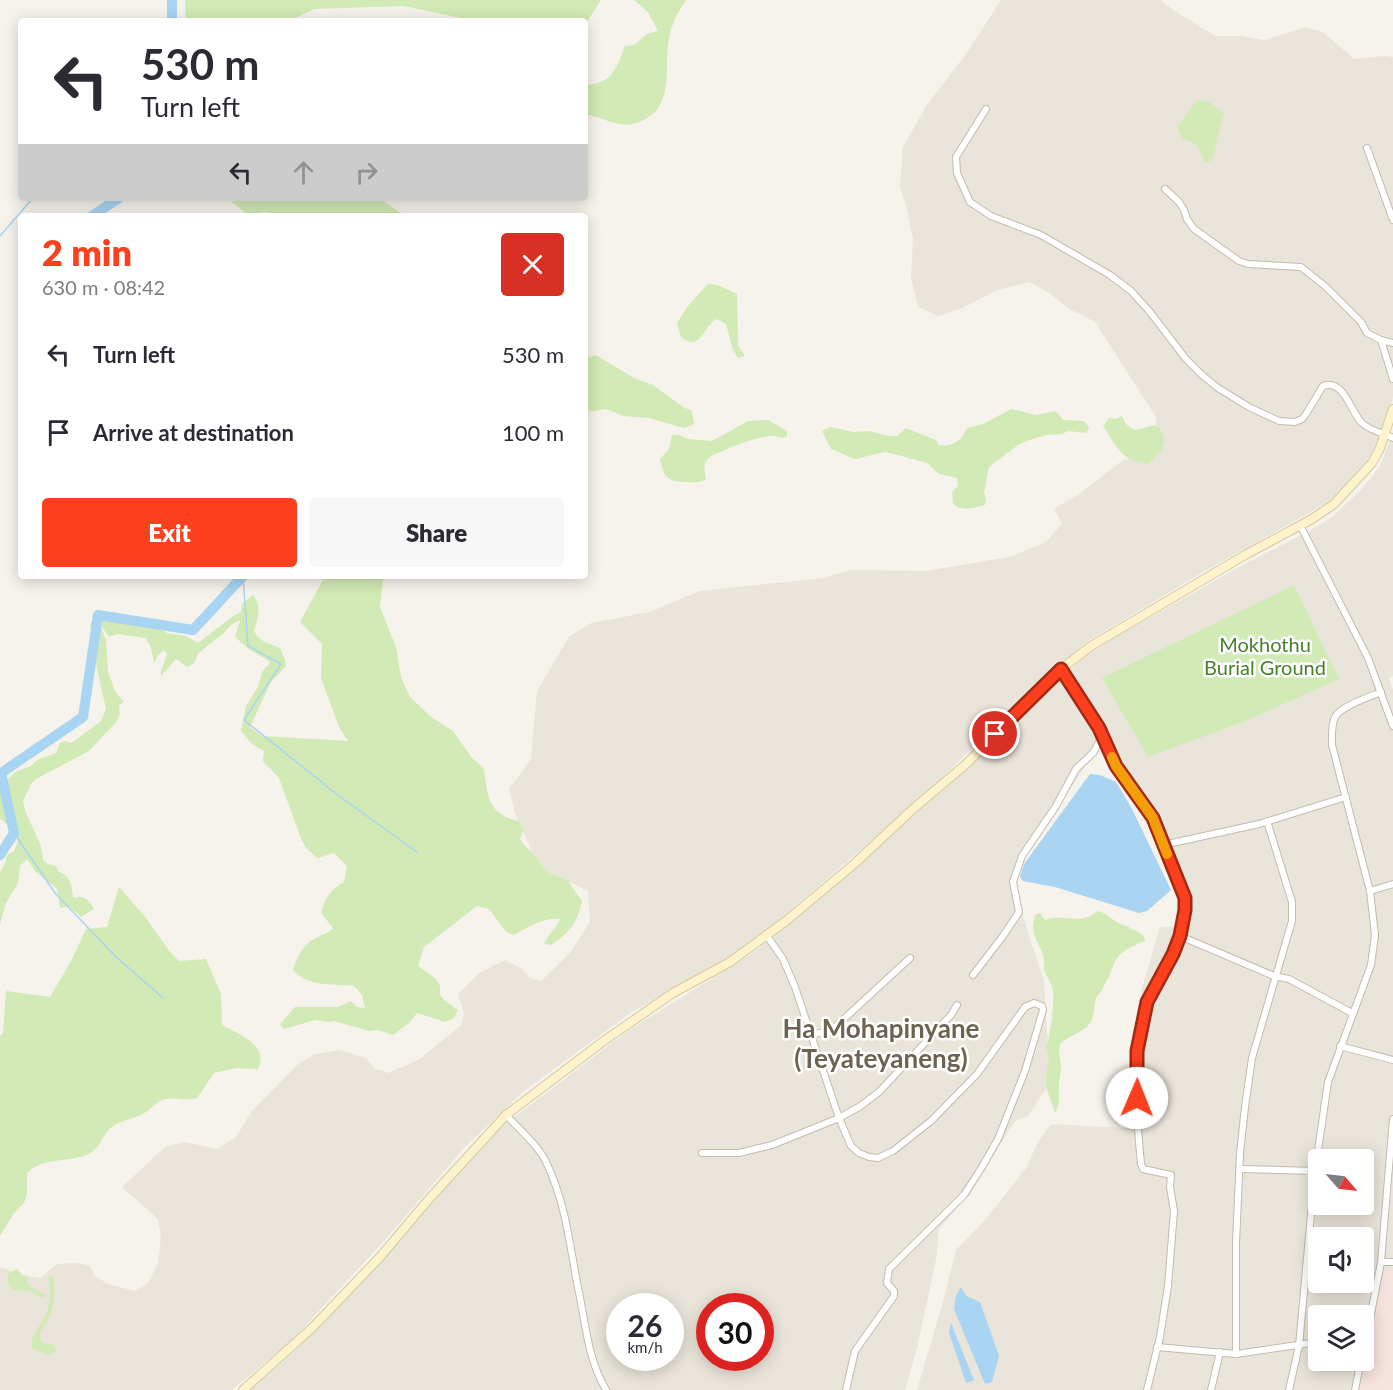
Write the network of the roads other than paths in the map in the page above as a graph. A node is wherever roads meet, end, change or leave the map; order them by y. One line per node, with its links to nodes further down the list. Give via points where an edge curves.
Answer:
1 (986, 109): 9 (street, via 956,157 957,173 970,202 991,216 1041,235 1110,275 1131,291 1202,375 1249,407 1278,421 1295,422 1302,419 1323,386 1328,385 1346,397 1360,422)
2 (1367, 148): 4 (street)
3 (1165, 189): 5 (street, via 1179,202 1194,229 1239,261 1301,267 1361,322 1367,333)
4 (1393, 220)
5 (1381, 340): 6 (street); 7 (street)
6 (1393, 343)
7 (1393, 379)
8 (1393, 409): 9 (main road)
9 (1389, 436): 10 (main road, via 1347,492)
10 (1300, 525): 11 (main road, via 1091,646); 12 (street, via 1364,648)
11 (1061, 669): 14 (street); 20 (main road, via 965,765)
12 (1381, 692): 13 (street); 15 (street, via 1338,713 1334,719 1332,745)
13 (1393, 726)
14 (1102, 737): 17 (street, via 1116,766 1153,818); 23 (street, via 1093,753 1076,769 1022,856 1013,882 1019,912)
15 (1346, 796): 16 (street); 19 (street)
16 (1267, 821): 17 (street); 24 (street, via 1292,902 1289,934)
17 (1163, 845): 21 (street, via 1185,898)
18 (1393, 884): 19 (street)
19 (1370, 891): 26 (street, via 1375,935 1371,965)
20 (767, 936): 27 (street, via 783,959); 30 (main road, via 660,1002)
21 (1180, 936): 24 (street); 43 (street, via 1147,1002 1137,1051 1141,1164 1143,1168 1172,1175 1174,1211)
22 (910, 958): 27 (street, via 831,1030)
23 (973, 975)
24 (1274, 976): 26 (street, via 1288,979); 35 (street, via 1252,1058)
25 (957, 1005): 31 (street, via 879,1092)
26 (1352, 1013): 28 (street)
27 (811, 1035): 31 (street)
28 (1340, 1046): 29 (street); 33 (street, via 1328,1082)
29 (1393, 1060)
30 (506, 1115): 47 (main road, via 380,1257 312,1328); 48 (street, via 546,1162 558,1192 568,1224 584,1330)
31 (839, 1118): 34 (street, via 772,1145 739,1153); 49 (street, via 850,1146 859,1153 878,1158 893,1151 931,1121 977,1074 1025,1007 1034,1003 1042,1006 1028,1062 998,1139 964,1195 889,1269 886,1278 894,1296 855,1351)
32 (1393, 1119): 38 (street)
33 (1318, 1149)
34 (702, 1154)
35 (1240, 1169): 36 (street); 45 (street)
36 (1308, 1171)
37 (1311, 1215): 42 (street)
38 (1381, 1262): 39 (street); 40 (street)
39 (1393, 1262)
40 (1371, 1305)
41 (1308, 1344): 42 (street)
42 (1299, 1346): 45 (street); 52 (street)
43 (1157, 1347): 44 (street); 50 (street)
44 (1220, 1352): 45 (street); 51 (street)
45 (1236, 1354)
46 (1358, 1371): 53 (street)
47 (243, 1390)
48 (606, 1390)
49 (846, 1390)
50 (1148, 1390)
51 (1211, 1390)
52 (1289, 1390)
53 (1354, 1390)

